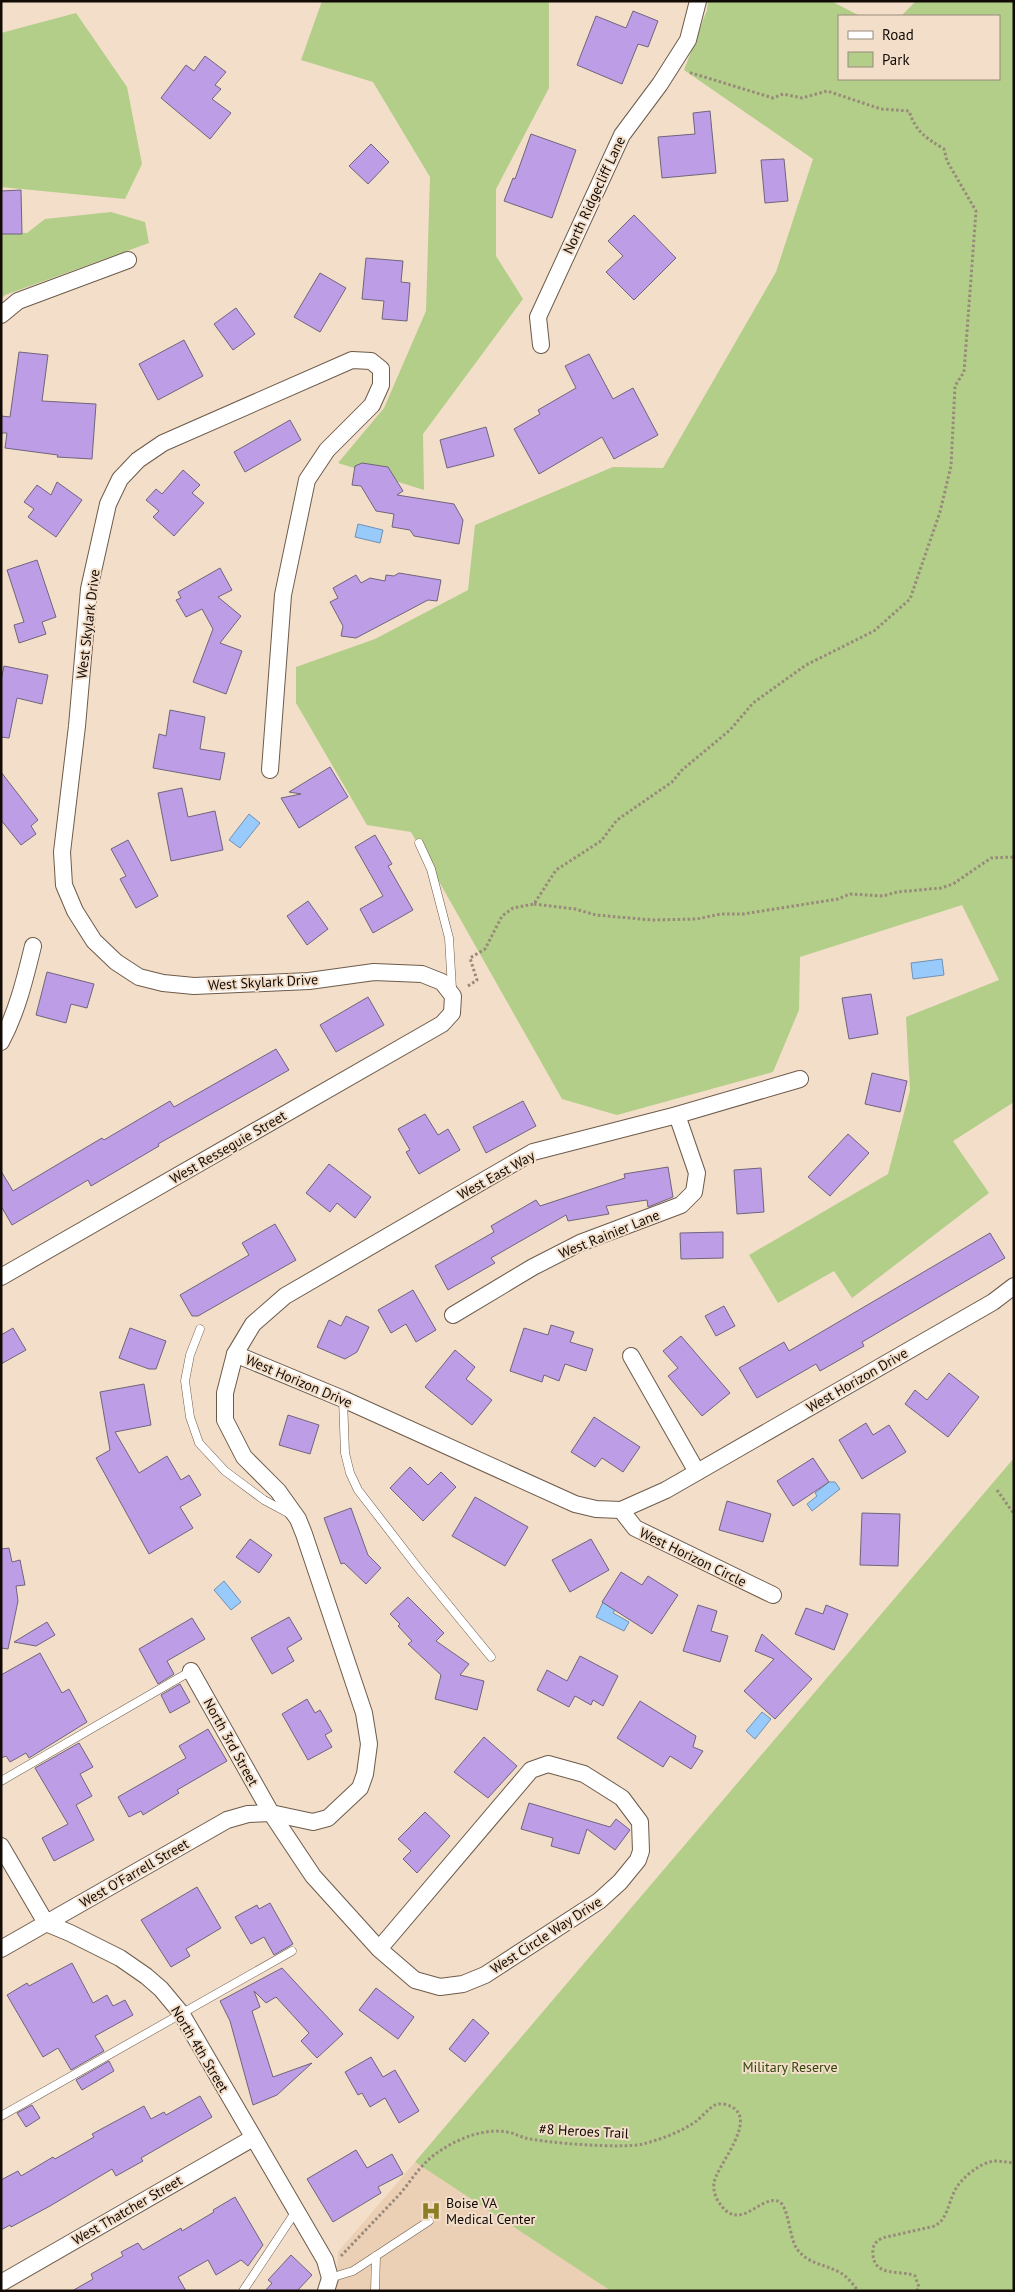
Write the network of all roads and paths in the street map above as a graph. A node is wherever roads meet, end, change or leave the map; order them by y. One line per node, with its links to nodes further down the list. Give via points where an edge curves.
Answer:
1 (698, 1): 5 (street, North Ridgecliff Lane, via 688,40 622,135 538,316)
2 (684, 70): 9 (path, via 772,98 783,94 802,98 827,91 882,110 909,111 923,136 944,149 946,161 976,211 964,372 954,386 951,466 940,512 910,598 874,631 806,665 753,703 730,730 672,782 617,820 601,841 556,870)
3 (128, 260): 4 (street, via 18,300)
4 (1, 315)
5 (541, 345)
6 (270, 770): 11 (street, West Skylark Drive, via 283,595 307,480 328,450 372,405 381,385 381,369 371,361 352,360 162,443 138,460 120,479 108,504 89,589 63,835 64,885 75,911 94,941 116,962 139,977 194,986 309,981 374,972 422,974 442,982)
7 (419, 844): 11 (lane, via 431,869 449,938)
8 (1014, 857): 9 (path, via 991,858 953,884 941,888 883,896 850,894 838,899 697,919 652,920 596,915)
9 (534, 904): 11 (path, via 513,908 502,916 484,949 470,958 477,980)
10 (33, 946): 12 (street, via 24,985)
11 (452, 996): 15 (street, West Resseguie Street, via 452,1013 442,1024)
12 (1, 1042)
13 (800, 1079): 14 (street, West East Way)
14 (677, 1115): 17 (street, West Rainier Lane, via 697,1173 694,1192 681,1205 580,1243 532,1267); 19 (street, West East Way, via 533,1152 285,1296 253,1324)
15 (1, 1277)
16 (1014, 1286): 22 (street, West Horizon Drive, via 993,1302)
17 (453, 1316)
18 (200, 1328): 26 (lane, via 185,1381 190,1417 199,1443 225,1471 264,1500)
19 (235, 1354): 21 (street, West Horizon Drive); 26 (street, West Horizon Drive, via 225,1393 225,1420 244,1457 278,1491)
20 (631, 1356): 22 (street)
21 (343, 1399): 24 (street, West Horizon Drive, via 575,1504); 28 (lane, via 344,1453 358,1490)
22 (697, 1472): 24 (street, West Horizon Drive)
23 (997, 1490): 25 (path)
24 (621, 1510): 27 (street, West Horizon Circle, via 634,1528)
25 (1014, 1514)
26 (298, 1519): 31 (street, West Horizon Drive, via 364,1713 369,1744 360,1788 328,1818 313,1822)
27 (773, 1595)
28 (491, 1657)
29 (191, 1671): 30 (lane); 31 (street, North 3rd Street)
30 (1, 1781)
31 (271, 1814): 33 (street, West O'Farrell Street, via 248,1814 227,1820); 35 (street, West Circle Way Drive, via 313,1876)
32 (1, 1846): 33 (street)
33 (46, 1923): 34 (street, West O'Farrell Street); 37 (street, North 4th Street, via 120,1958 154,1982)
34 (1, 1949)
35 (379, 1950): 35 (street, West Circle Way Drive, via 415,1980 440,1986 463,1984 485,1974 599,1902 620,1882 638,1860 641,1851 640,1822 622,1798 584,1774 548,1764 531,1770)
36 (292, 1951): 37 (lane)
37 (181, 2013): 38 (lane); 39 (street, North 4th Street)
38 (1, 2116)
39 (253, 2138): 41 (street, North 4th Street); 45 (street, West Thatcher Street)
40 (1014, 2163): 49 (path, via 992,2161 962,2180 942,2222 935,2226 875,2242 873,2260 878,2268 915,2276 920,2287)
41 (297, 2209): 44 (street, North 4th Street); 46 (lane)
42 (429, 2221): 43 (lane)
43 (376, 2256): 44 (lane, via 353,2271); 47 (lane)
44 (328, 2280): 48 (path, #8 Heroes Trail, via 424,2164 460,2140 481,2133 507,2132 556,2142 637,2145 663,2139 716,2105 724,2104 732,2106 739,2116 740,2127 714,2181 717,2200 726,2212 736,2215 775,2200 780,2202 786,2209 790,2234 802,2256 840,2273)
45 (1, 2283)
46 (243, 2291)
47 (375, 2291)
48 (858, 2291)
49 (917, 2291)

